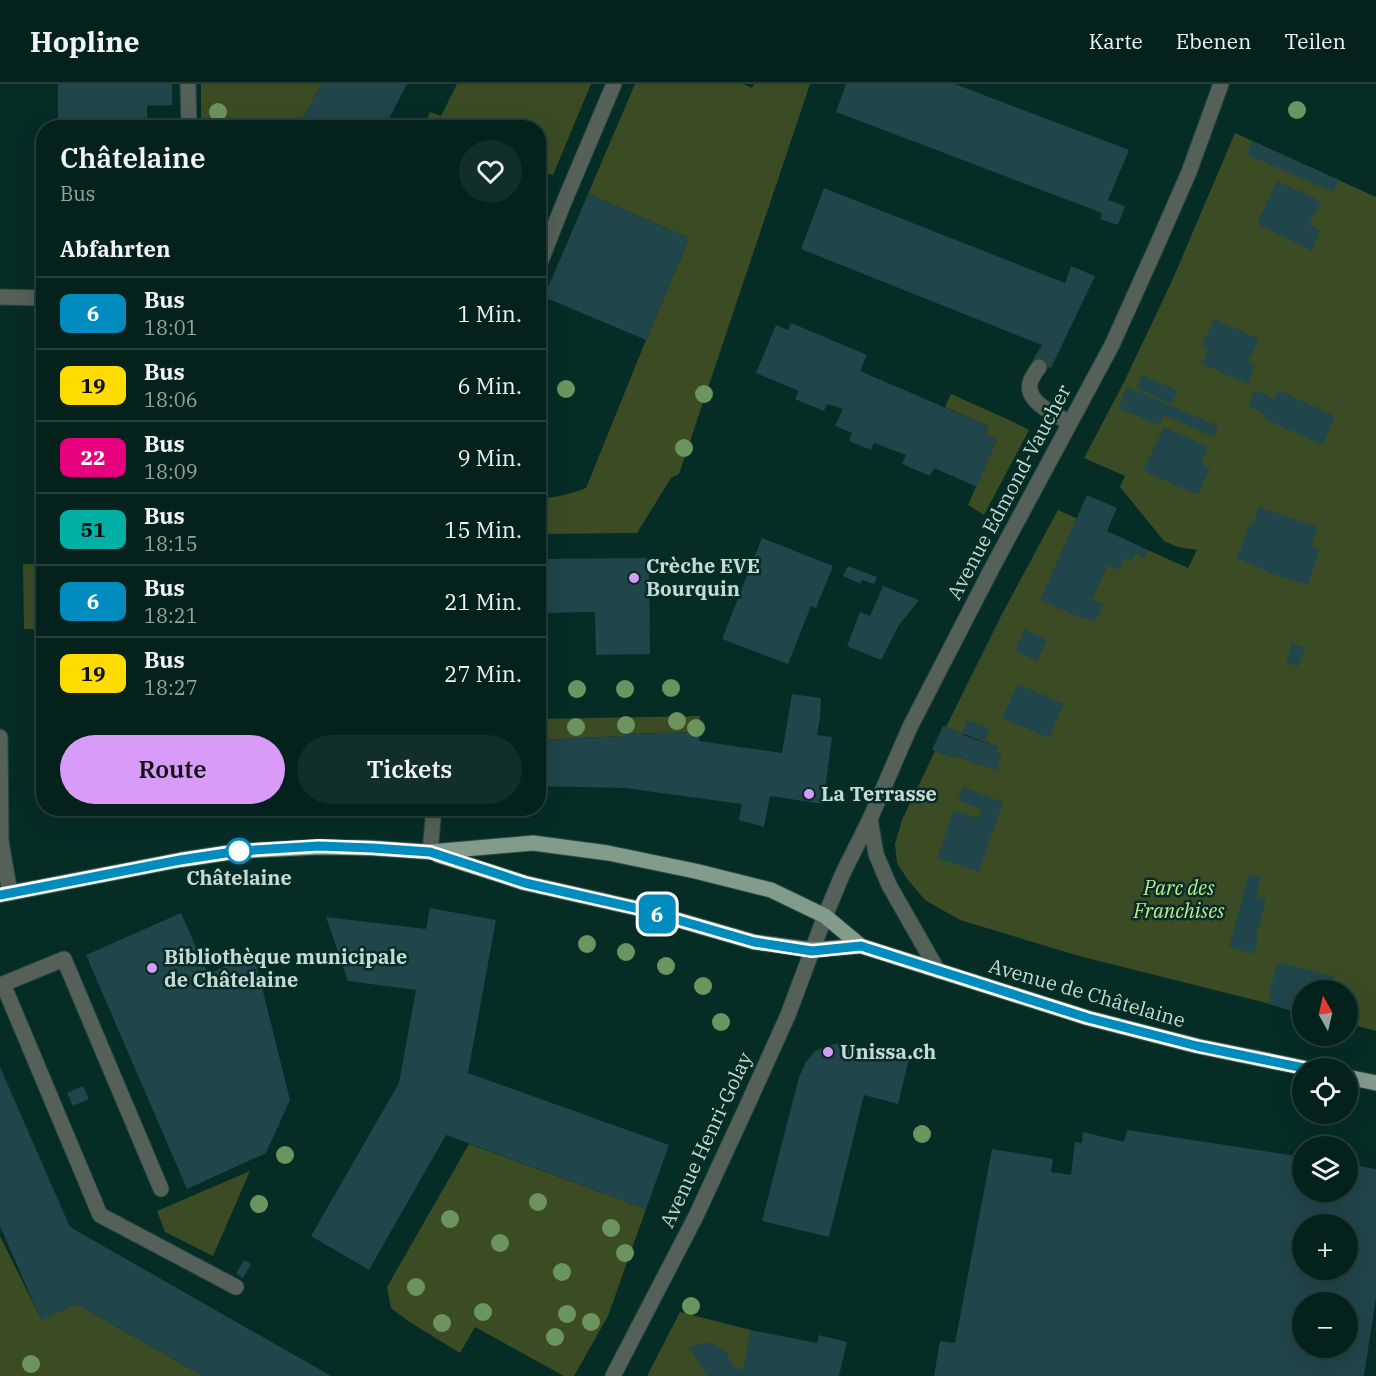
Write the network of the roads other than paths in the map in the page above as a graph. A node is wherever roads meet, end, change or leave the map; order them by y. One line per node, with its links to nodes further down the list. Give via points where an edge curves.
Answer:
1 (188, 84): 4 (street)
2 (614, 84): 5 (street)
3 (1221, 84): 9 (street, Avenue Edmond-Vaucher, via 1158,243 1112,345)
4 (189, 120)
5 (546, 248)
6 (0, 297): 7 (street)
7 (36, 298)
8 (1039, 368): 9 (street, via 1030,381 1029,392 1034,400)
9 (1070, 423): 12 (street, Avenue Edmond-Vaucher, via 910,727)
10 (0, 737): 14 (street)
11 (433, 816): 13 (street)
12 (870, 819): 15 (street, Avenue Edmond-Vaucher); 18 (street, via 876,854 889,885)
13 (430, 852): 14 (main road, Avenue de Châtelaine, via 319,846 239,851); 15 (main road, Avenue de Châtelaine, via 533,843 608,853 771,890); 17 (main road, Avenue de Châtelaine, via 525,883 640,909 754,942)
14 (5, 894)
15 (825, 916): 16 (main road, Avenue de Châtelaine); 17 (street, Avenue Henri-Golay)
16 (861, 946): 17 (main road, Avenue de Châtelaine); 18 (main road, Avenue de Châtelaine)
17 (812, 951): 25 (street, Avenue Henri-Golay, via 788,1015 696,1216)
18 (938, 971): 20 (main road, Avenue de Châtelaine, via 1088,1018)
19 (1, 979): 23 (street, via 64,959); 24 (street, via 100,1215)
20 (1292, 1065)
21 (1358, 1079): 22 (main road)
22 (1376, 1083)
23 (161, 1189)
24 (236, 1287)
25 (613, 1376)

